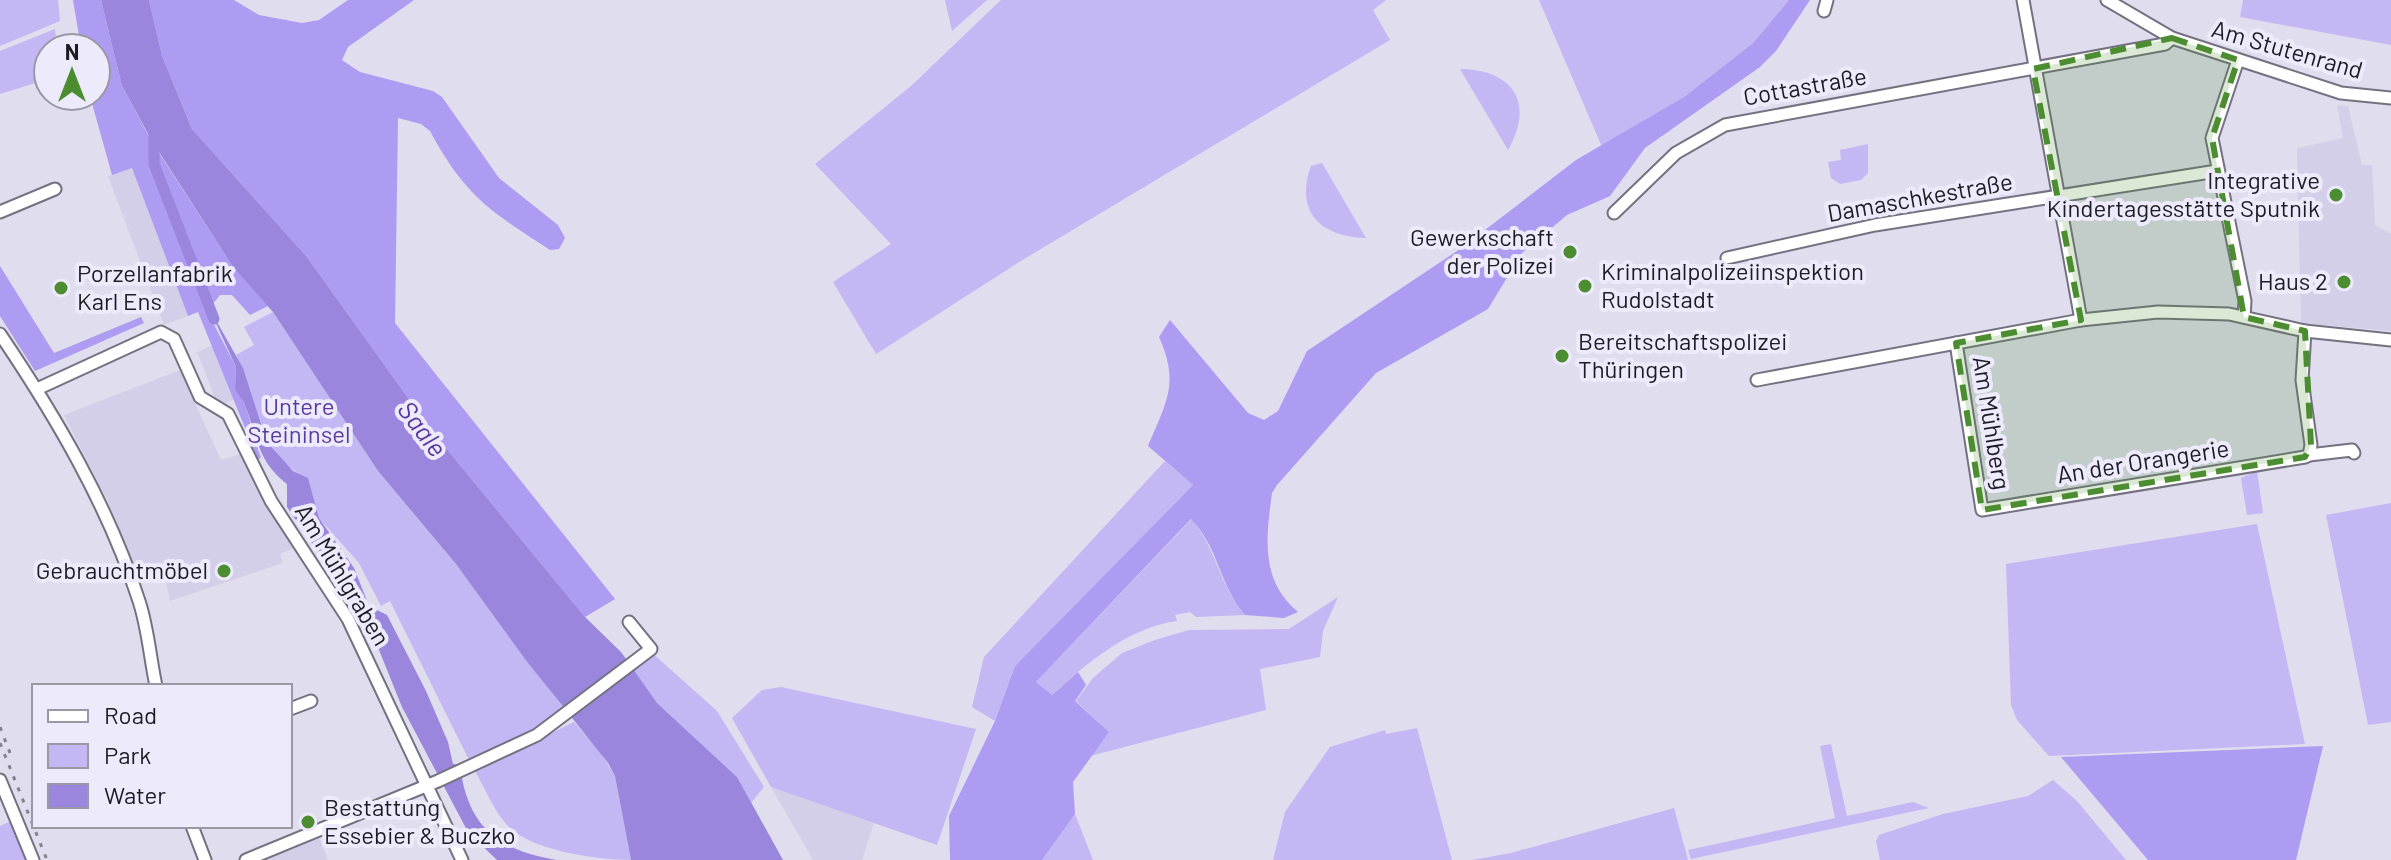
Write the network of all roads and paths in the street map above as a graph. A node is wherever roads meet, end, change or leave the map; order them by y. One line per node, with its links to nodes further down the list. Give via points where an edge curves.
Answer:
1 (2023, 0): 5 (street)
2 (2107, 0): 3 (street, Am Stutenrand)
3 (2172, 38): 4 (street, Am Stutenrand); 5 (street, via 2165,44)
4 (2238, 60): 6 (street, Am Stutenrand, via 2341,93); 7 (street, via 2212,138)
5 (2033, 69): 9 (street); 11 (street, Cottastraße, via 1725,125 1676,153)
6 (2391, 98)
7 (2217, 171): 9 (street, Damaschkestraße); 13 (street)
8 (55, 189): 10 (street)
9 (2057, 197): 12 (street, Damaschkestraße, via 1875,225); 14 (street)
10 (0, 212)
11 (1614, 213)
12 (1727, 258)
13 (2244, 317): 14 (street, Am Mühlberg, via 2174,311); 15 (street, Am Mühlberg)
14 (2081, 320): 18 (street, Am Mühlberg)
15 (2305, 331): 17 (street, Am Mühlberg); 22 (street, via 2302,380)
16 (0, 334): 20 (street)
17 (2391, 340)
18 (1956, 343): 19 (street, Am Mühlberg); 23 (street, Am Mühlberg)
19 (1757, 380)
20 (37, 389): 25 (street, via 87,478 140,603); 29 (street, Am Mühlgraben, via 161,332 174,339 200,397 228,414 271,501 348,619)
21 (2354, 453): 22 (street, An der Orangerie)
22 (2309, 455): 23 (street, An der Orangerie)
23 (1982, 510)
24 (629, 622): 29 (street, via 646,652 537,735)
25 (156, 684)
26 (311, 701): 27 (street)
27 (292, 708)
28 (0, 780): 31 (street)
29 (433, 784): 33 (street); 34 (street, Am Mühlgraben)
30 (193, 828): 32 (street)
31 (33, 860)
32 (205, 860)
33 (246, 860)
34 (462, 860)

